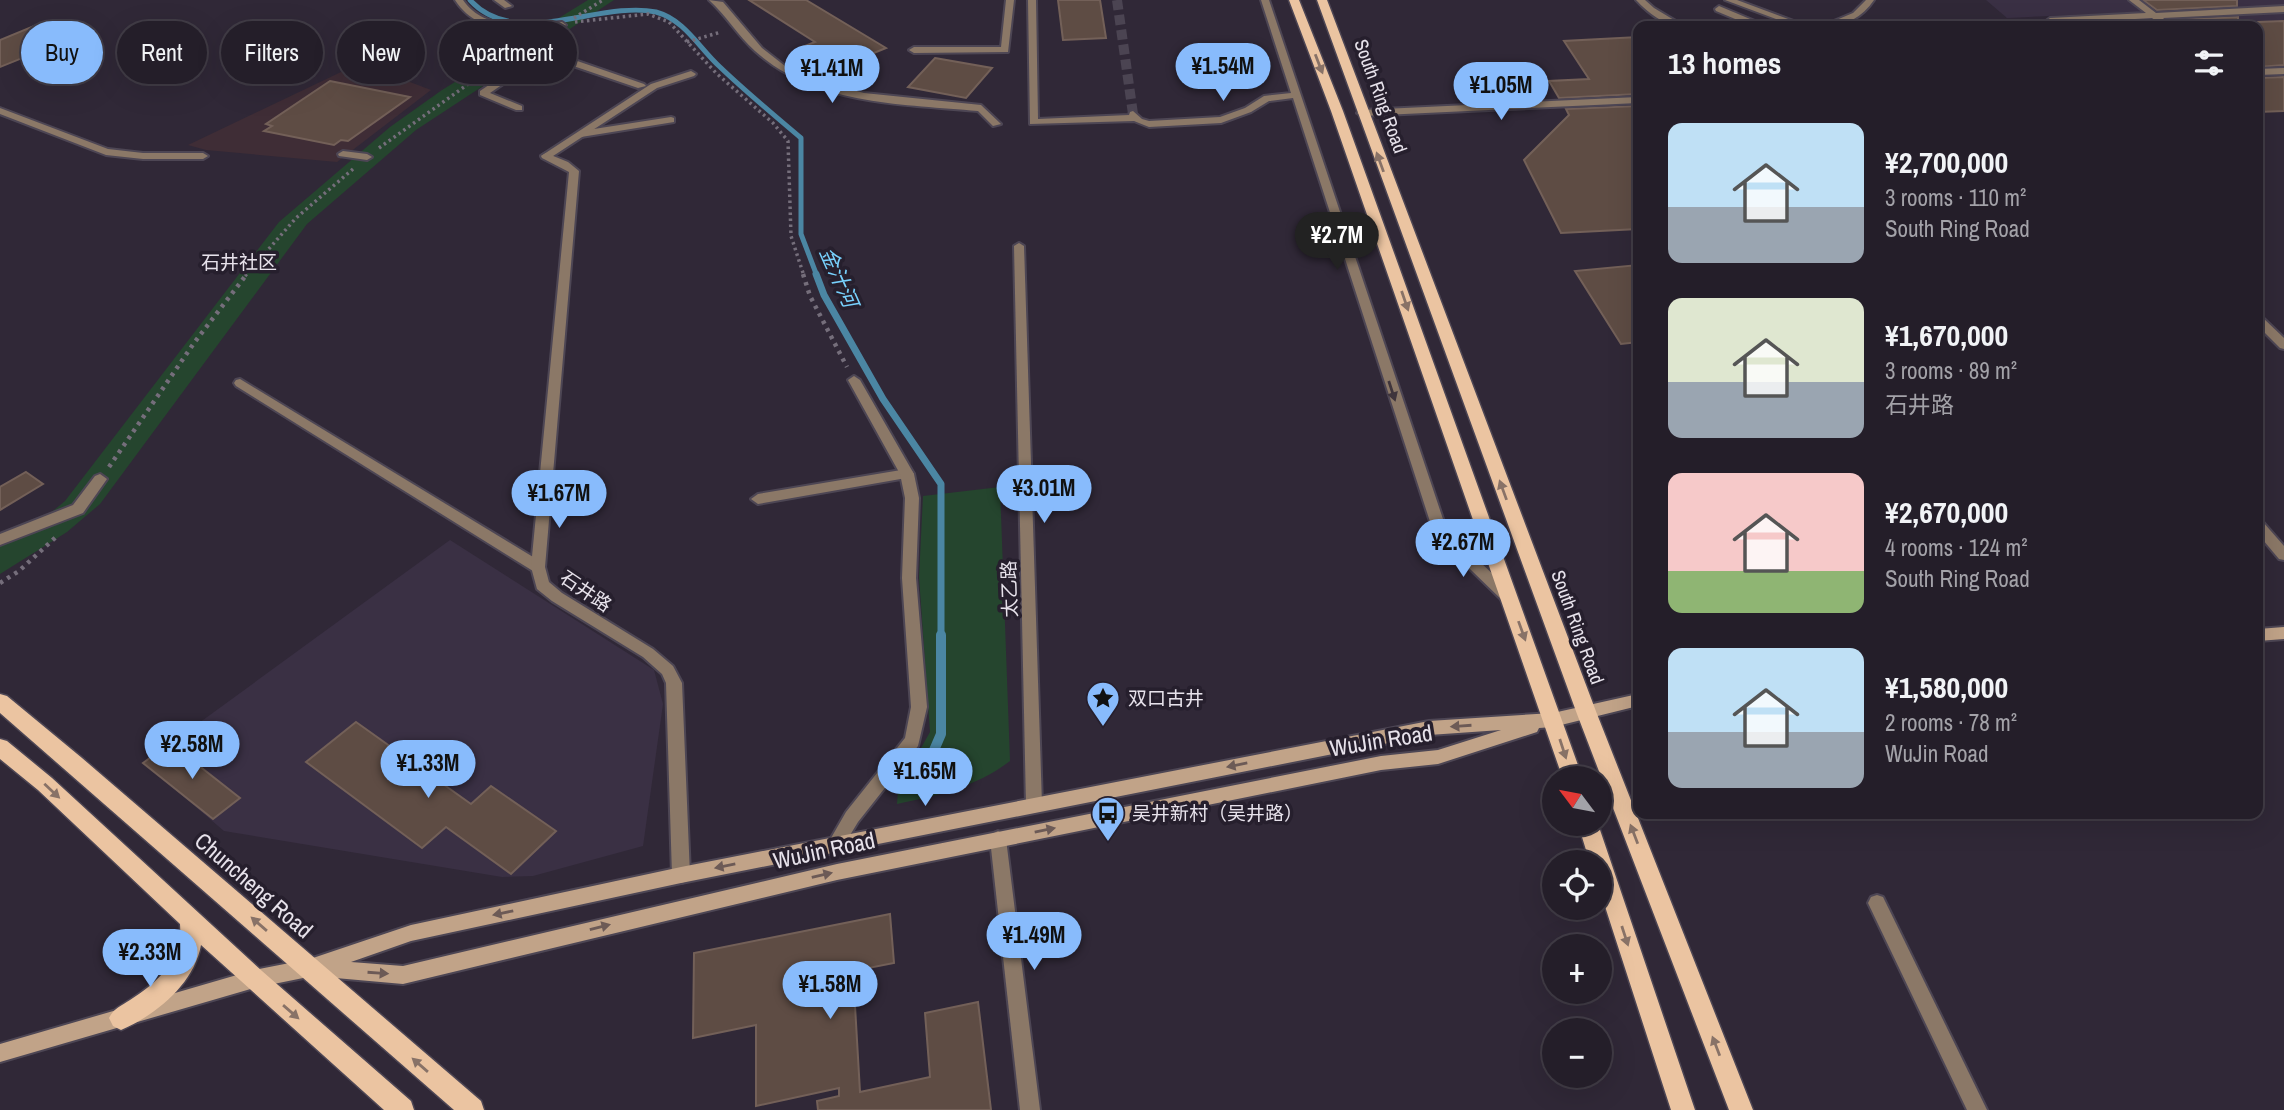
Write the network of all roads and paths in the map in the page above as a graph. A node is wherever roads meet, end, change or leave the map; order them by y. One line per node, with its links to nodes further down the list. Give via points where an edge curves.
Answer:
1 (459, 0): 19 (street, via 470,15)
2 (498, 0): 14 (street)
3 (603, 0): 17 (path)
4 (713, 0): 43 (street, via 760,51 820,86 981,108)
5 (1010, 0): 29 (street, via 1005,50)
6 (1032, 0): 37 (street, via 1033,122 1134,116 1149,124 1221,120 1267,97)
7 (1265, 0): 37 (street)
8 (1294, 0): 62 (main road, one-way to 62, via 1338,111)
9 (1322, 0): 41 (main road, South Ring Road)
10 (1640, 0): 20 (street)
11 (1728, 0): 22 (street)
12 (1870, 0): 23 (street)
13 (2133, 0): 18 (street)
14 (508, 6)
15 (1719, 9): 21 (street)
16 (2284, 9): 18 (street)
17 (577, 16)
18 (2154, 16): 24 (street); 25 (street)
19 (483, 21)
20 (1672, 21)
21 (1747, 21)
22 (1788, 21)
23 (1845, 21)
24 (2050, 21)
25 (2161, 21)
26 (577, 22): 28 (path, via 648,15 669,22)
27 (726, 30): 28 (path)
28 (687, 41): 51 (path, via 788,141 791,236 810,296)
29 (914, 50)
30 (577, 64): 36 (street)
31 (2284, 71): 32 (street)
32 (2263, 72)
33 (691, 74): 44 (street, via 654,86)
34 (470, 84): 47 (path)
35 (496, 84): 39 (street, via 483,93)
36 (641, 86)
37 (1296, 95): 62 (street, one-way to 62, via 1441,534)
38 (1633, 100): 41 (street)
39 (519, 108)
40 (0, 111): 46 (street, via 106,152)
41 (1362, 113): 67 (main road, South Ring Road, one-way to 41)
42 (671, 120): 44 (street)
43 (996, 124)
44 (581, 134): 60 (street, 石井路, via 546,156 574,171)
45 (343, 154): 47 (street)
46 (203, 156)
47 (367, 158): 54 (path, via 290,224 258,261)
48 (1019, 246): 71 (street, 太乙路)
49 (2263, 325): 50 (street)
50 (2284, 345)
51 (854, 380): 53 (street)
52 (240, 383): 60 (street)
53 (907, 474): 55 (street); 74 (street, via 912,498 909,578 919,707 912,741)
54 (100, 479): 56 (street)
55 (758, 499)
56 (78, 509): 58 (street); 61 (path, via 48,546)
57 (2263, 532): 59 (street)
58 (0, 540)
59 (2284, 555)
60 (538, 567): 75 (street, 石井路, via 542,584 557,597 668,670 674,683)
61 (0, 583)
62 (1510, 599): 68 (main road, one-way to 68)
63 (2284, 633): 64 (street)
64 (2263, 635)
65 (1633, 701): 67 (street, WuJin Road)
66 (0, 702): 78 (main road, Chuncheng Road, one-way to 66)
67 (1587, 714): 68 (street, WuJin Road); 86 (main road, South Ring Road, one-way to 67)
68 (1553, 720): 70 (main road, one-way to 70); 71 (street, WuJin Road, one-way to 71, via 1429,728); 73 (street, WuJin Road, one-way to 68, via 1381,763 1438,757)
69 (0, 747): 77 (main road, one-way to 77)
70 (1569, 766)
71 (1034, 805): 74 (street, WuJin Road)
72 (1592, 836): 85 (main road, one-way to 85)
73 (998, 839): 78 (street, WuJin Road, one-way to 73, via 403,975 836,872); 84 (street)
74 (835, 845): 75 (street, WuJin Road, one-way to 75)
75 (681, 875): 78 (street, WuJin Road, one-way to 78, via 411,933)
76 (1877, 903): 87 (street)
77 (190, 919): 79 (main road); 80 (main road, via 192,942 180,970 155,997)
78 (310, 968): 79 (street, WuJin Road); 83 (main road, Chuncheng Road, one-way to 78)
79 (254, 979): 80 (street, WuJin Road); 82 (main road, one-way to 82)
80 (121, 1018): 81 (street, WuJin Road)
81 (0, 1053)
82 (402, 1110)
83 (472, 1110)
84 (1030, 1110)
85 (1683, 1110)
86 (1741, 1110)
87 (1977, 1110)

